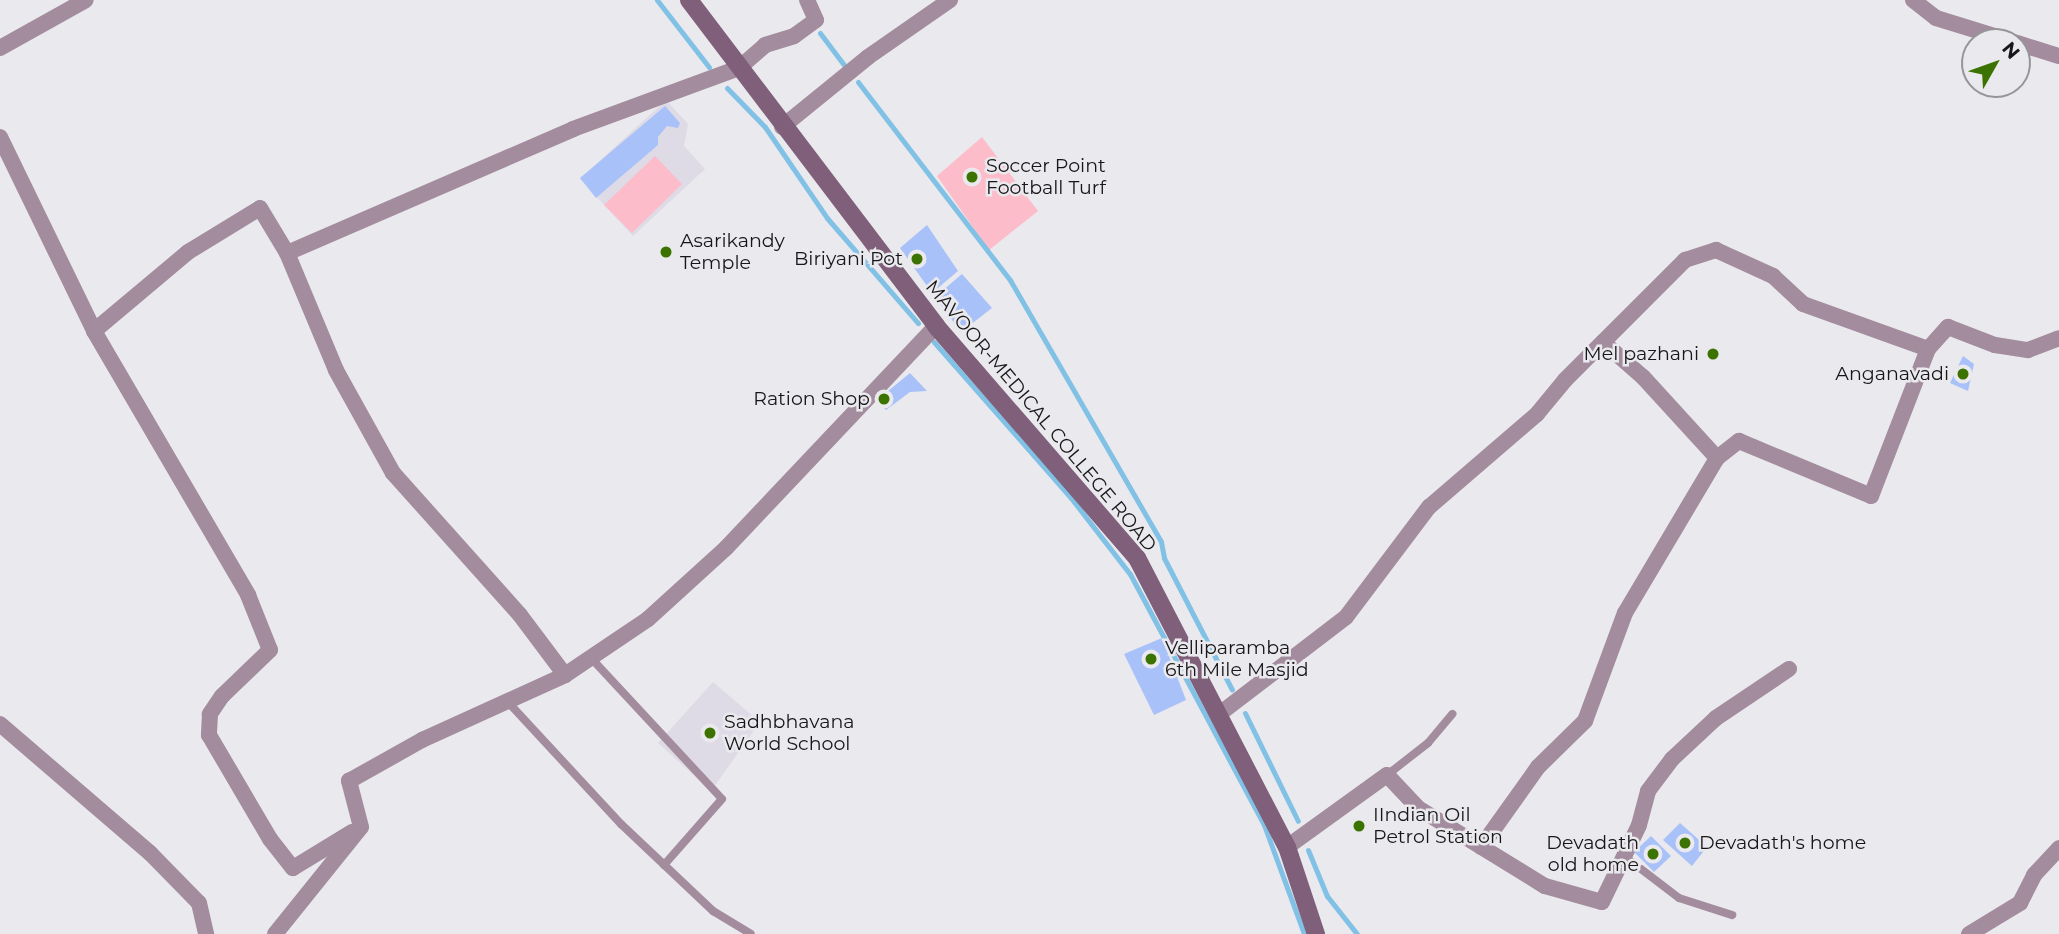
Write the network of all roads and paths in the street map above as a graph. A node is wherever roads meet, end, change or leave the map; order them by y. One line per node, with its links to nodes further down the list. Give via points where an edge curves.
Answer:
1 (86, 0): 7 (street)
2 (689, 0): 10 (main road, MAVOOR-MEDICAL COLLEGE ROAD)
3 (807, 0): 10 (street, via 816,20 794,36 765,46)
4 (950, 0): 11 (street)
5 (1913, 0): 6 (street, via 1936,18)
6 (1968, 28)
7 (0, 48)
8 (2031, 48): 9 (street)
9 (2059, 56)
10 (739, 68): 11 (main road, MAVOOR-MEDICAL COLLEGE ROAD); 13 (street, via 573,129)
11 (782, 127): 14 (main road, MAVOOR-MEDICAL COLLEGE ROAD)
12 (0, 137): 15 (street)
13 (287, 253): 15 (street, via 260,208 188,252); 22 (street, via 336,370 393,472 520,614)
14 (936, 326): 20 (street, via 726,548 648,619); 25 (main road, MAVOOR-MEDICAL COLLEGE ROAD, via 1137,558)
15 (94, 331): 28 (street, via 248,595 270,650 222,696 210,714 209,735 293,868)
16 (2059, 338): 18 (street, via 2028,350 1994,345 1948,327)
17 (1603, 342): 18 (street, via 1685,260 1716,250 1773,276 1803,304); 19 (street, via 1643,377); 25 (street, via 1537,414 1429,507 1346,617)
18 (1928, 349): 19 (street, via 1871,496 1739,441)
19 (1717, 458): 30 (street, via 1625,613 1584,721 1538,767)
20 (591, 658): 22 (street); 33 (lane, via 722,799)
21 (1789, 669): 32 (street, via 1716,718 1672,759 1648,791)
22 (565, 675): 23 (street)
23 (507, 701): 28 (street, via 349,780); 33 (lane)
24 (1452, 714): 27 (lane, via 1428,743)
25 (1219, 715): 29 (main road, MAVOOR-MEDICAL COLLEGE ROAD)
26 (0, 724): 36 (street, via 160,863 199,903)
27 (1387, 775): 29 (street); 30 (street, via 1418,808)
28 (361, 827): 35 (street)
29 (1287, 847): 38 (main road, MAVOOR-MEDICAL COLLEGE ROAD)
30 (1481, 847): 32 (street, via 1545,886 1602,902)
31 (2059, 848): 39 (street, via 2034,874 2021,903)
32 (1624, 856): 34 (lane, via 1679,898)
33 (664, 865): 37 (lane, via 713,911)
34 (1732, 915)
35 (278, 933)
36 (206, 934)
37 (751, 934)
38 (1316, 934)
39 (1969, 934)

